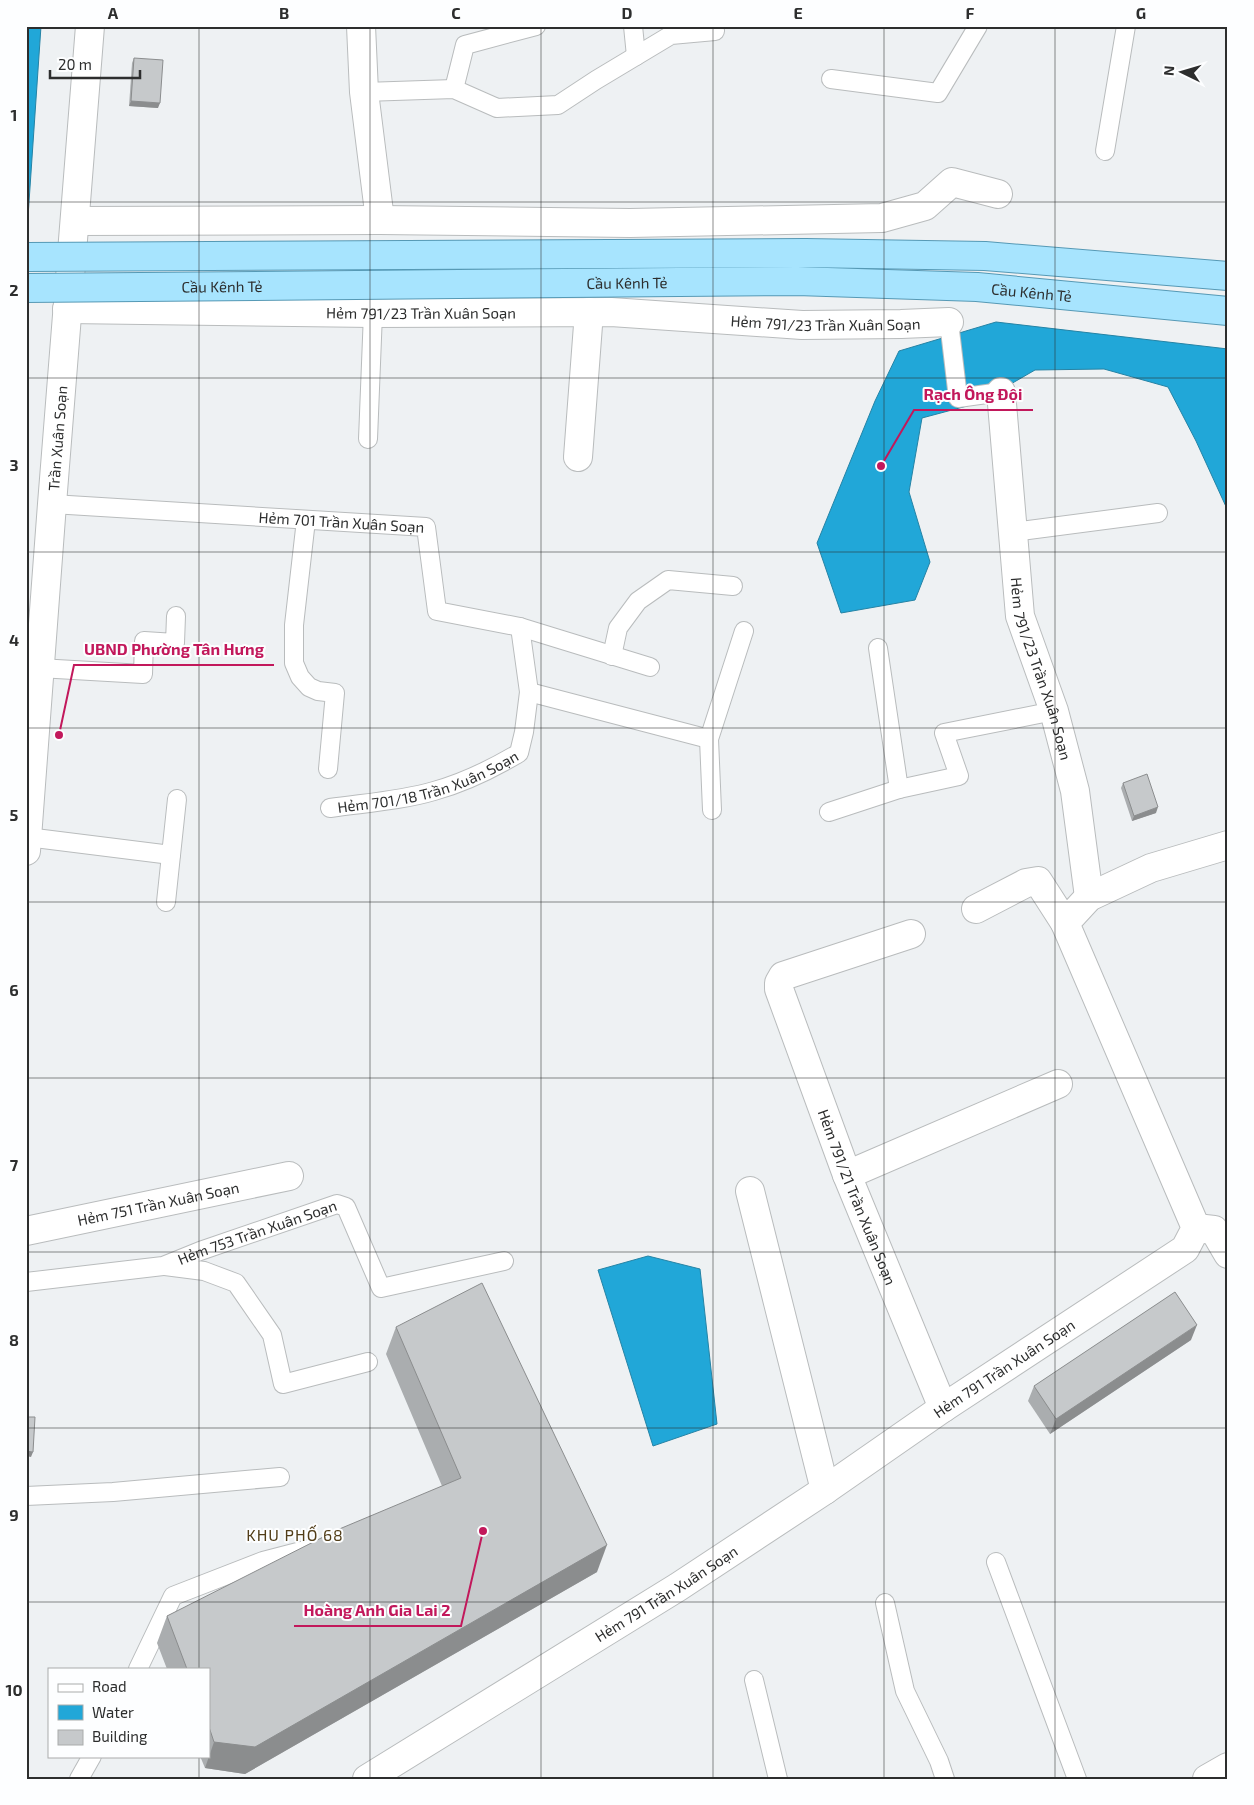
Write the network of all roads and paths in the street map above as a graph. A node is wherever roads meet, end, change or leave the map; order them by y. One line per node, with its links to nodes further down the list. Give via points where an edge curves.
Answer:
1 (90, 26): 14 (street, Trần Xuân Soạn)
2 (362, 26): 11 (street)
3 (536, 26): 10 (lane, via 465,45)
4 (633, 26): 8 (lane)
5 (714, 26): 8 (lane, via 715,31 672,35)
6 (978, 26): 9 (lane, via 938,93)
7 (1126, 26): 12 (lane)
8 (636, 56): 10 (lane, via 558,105 497,108)
9 (830, 79)
10 (454, 89): 11 (lane)
11 (364, 92): 15 (street)
12 (1105, 151)
13 (998, 194): 15 (street, via 952,182 926,206 882,218 630,223)
14 (75, 220): 15 (street); 19 (street, Trần Xuân Soạn)
15 (380, 220)
16 (26, 257): 17 (main road, Cầu Kênh Tẻ, bridge, via 806,252 985,256)
17 (1228, 276)
18 (26, 288): 20 (main road, Cầu Kênh Tẻ, bridge, via 797,281 977,287)
19 (67, 308): 22 (street, Hẻm 791/23 Trần Xuân Soạn); 27 (street, Trần Xuân Soạn)
20 (1228, 311)
21 (590, 312): 22 (street, Hẻm 791/23 Trần Xuân Soạn); 23 (street, Hẻm 791/23 Trần Xuân Soạn, via 802,325); 26 (street)
22 (373, 313): 25 (lane)
23 (949, 322): 24 (lane, Hẻm 791/23 Trần Xuân Soạn, via 958,398)
24 (1001, 392): 30 (street, Hẻm 791/23 Trần Xuân Soạn)
25 (368, 439)
26 (578, 457)
27 (52, 504): 29 (lane, Hẻm 701 Trần Xuân Soạn); 38 (street, Trần Xuân Soạn)
28 (1158, 513): 30 (lane)
29 (306, 520): 33 (lane, Hẻm 701 Trần Xuân Soạn, via 426,527 437,611); 42 (lane, via 294,625 294,663 309,687 334,693)
30 (1012, 532): 40 (street, Hẻm 791/23 Trần Xuân Soạn, via 1020,616)
31 (733, 586): 36 (lane, via 668,580 638,601 618,628)
32 (176, 616): 38 (lane, via 175,643 144,641 142,674)
33 (520, 627): 36 (lane, Hẻm 701 Trần Xuân Soạn); 39 (lane, Hẻm 701/18 Trần Xuân Soạn)
34 (744, 631): 41 (lane)
35 (878, 648): 43 (lane)
36 (612, 656): 37 (lane, Hẻm 701 Trần Xuân Soạn)
37 (650, 667)
38 (40, 668): 48 (street, Trần Xuân Soạn)
39 (529, 692): 41 (lane); 45 (lane, Hẻm 701/18 Trần Xuân Soạn, via 519,753 502,763 432,792)
40 (1054, 710): 43 (lane, via 944,733 959,776); 51 (street, Hẻm 791/23 Trần Xuân Soạn, via 1074,791)
41 (708, 739): 46 (lane)
42 (328, 769)
43 (899, 789): 47 (lane)
44 (177, 799): 50 (lane)
45 (330, 808)
46 (712, 810)
47 (829, 812)
48 (27, 844): 50 (lane)
49 (1228, 845): 51 (street, via 1152,868)
50 (171, 855): 52 (lane)
51 (1089, 897): 54 (street)
52 (166, 902)
53 (976, 909): 54 (street, via 1026,883 1038,881)
54 (1066, 923): 60 (street)
55 (911, 934): 57 (street, Hẻm 791/21 Trần Xuân Soạn, via 783,976 779,983)
56 (1058, 1084): 57 (street)
57 (847, 1175): 67 (street, Hẻm 791/21 Trần Xuân Soạn)
58 (289, 1176): 61 (street, Hẻm 751 Trần Xuân Soạn)
59 (750, 1191): 69 (street)
60 (1196, 1228): 62 (street, via 1214,1230); 67 (street, Hẻm 791 Trần Xuân Soạn, via 1185,1250)
61 (26, 1231)
62 (1228, 1254)
63 (504, 1261): 64 (lane, Hẻm 753 Trần Xuân Soạn, via 381,1288 346,1207 337,1204)
64 (163, 1266): 65 (lane, Hẻm 753 Trần Xuân Soạn); 66 (lane, Hẻm 753 Trần Xuân Soạn, via 204,1271 236,1283 272,1335 283,1384)
65 (26, 1282)
66 (368, 1362)
67 (943, 1408): 69 (street, Hẻm 791 Trần Xuân Soạn)
68 (280, 1477): 70 (lane, via 113,1492)
69 (825, 1490): 78 (street, Hẻm 791 Trần Xuân Soạn, via 635,1614)
70 (26, 1496)
71 (332, 1543): 74 (lane, via 263,1561 173,1596)
72 (996, 1562): 81 (lane)
73 (885, 1603): 80 (lane, via 905,1691)
74 (138, 1668)
75 (754, 1680): 79 (lane)
76 (91, 1758): 77 (lane)
77 (79, 1779)
78 (367, 1779)
79 (778, 1779)
80 (945, 1779)
81 (1078, 1779)

